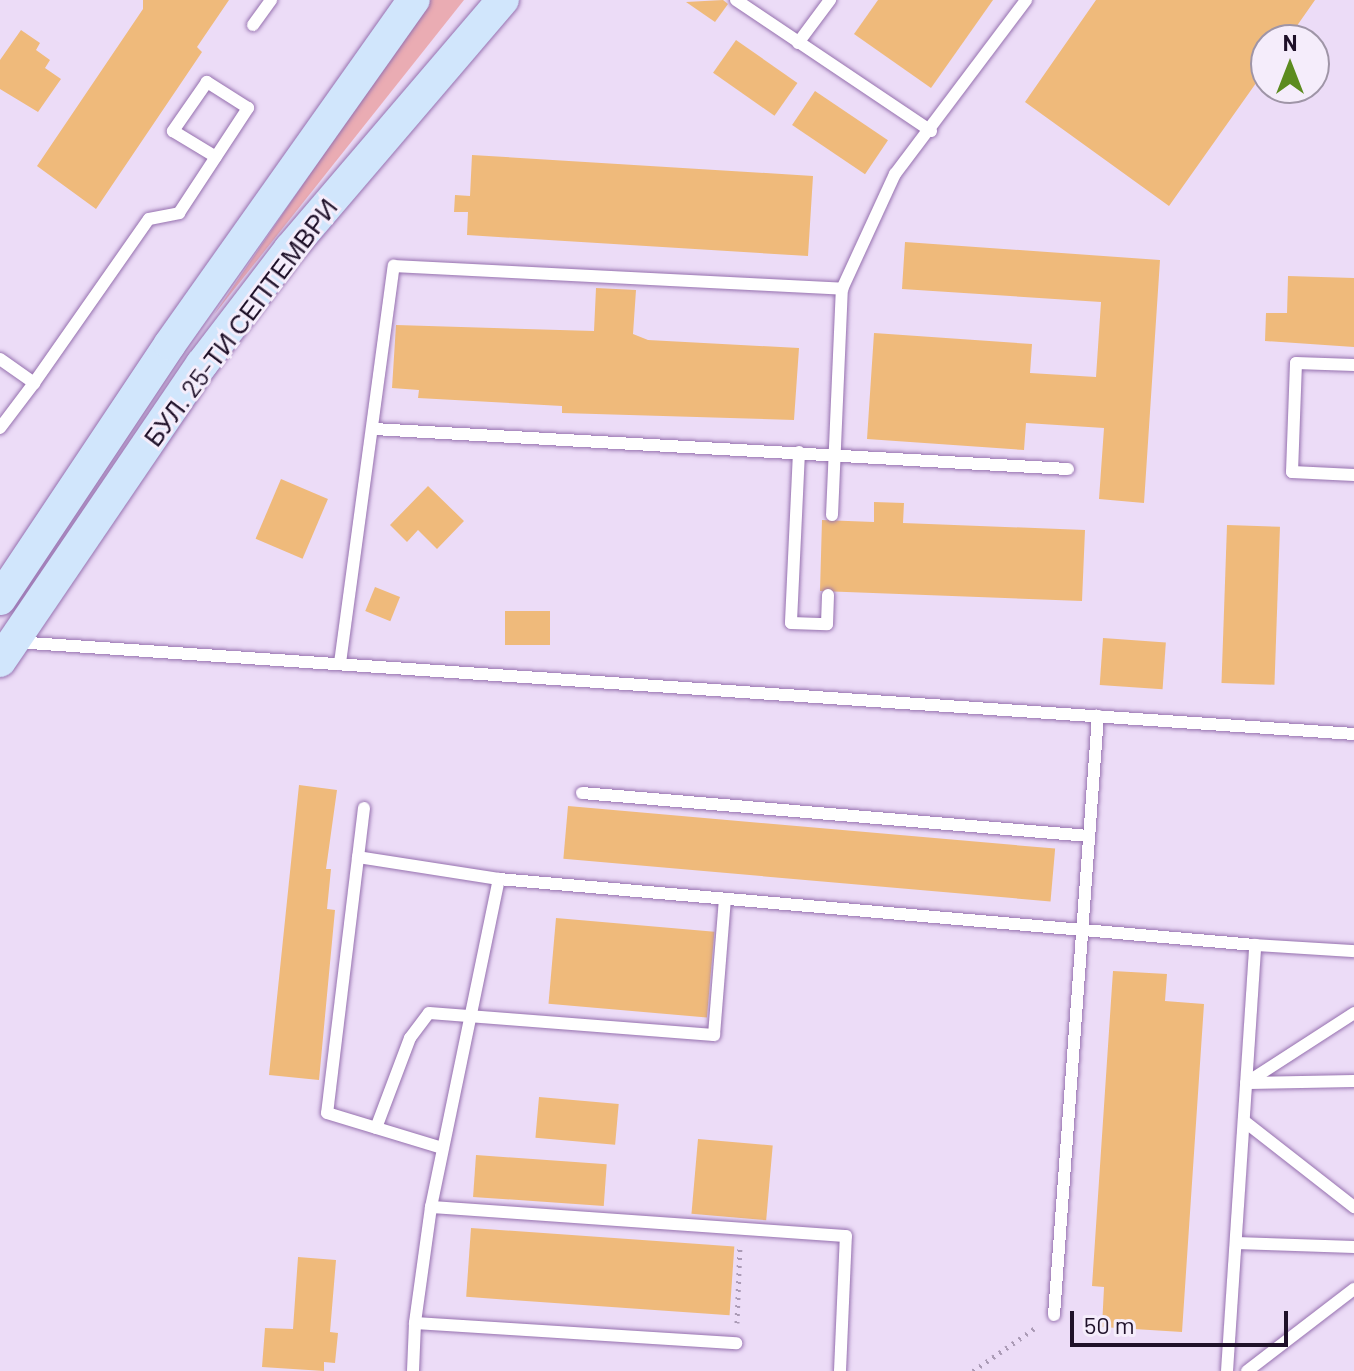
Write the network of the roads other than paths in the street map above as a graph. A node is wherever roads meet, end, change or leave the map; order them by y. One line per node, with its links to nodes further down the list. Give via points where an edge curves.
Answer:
1 (271, 0): 7 (lane)
2 (414, 0): 23 (main road, БУЛ. 25-ТИ СЕПТЕМВРИ, via 170,344)
3 (503, 0): 24 (main road, БУЛ. 25-ТИ СЕПТЕМВРИ, via 290,249 211,352)
4 (736, 0): 8 (lane)
5 (830, 0): 8 (lane)
6 (1026, 0): 9 (lane)
7 (253, 25)
8 (798, 43): 9 (lane)
9 (931, 131): 11 (lane, via 895,174)
10 (216, 157): 10 (lane, via 248,108 207,82 173,131); 14 (lane, via 179,213 149,219)
11 (842, 289): 16 (lane, via 394,266); 18 (lane)
12 (0, 359): 14 (lane)
13 (1354, 365): 20 (lane, via 1296,363 1292,472)
14 (34, 383): 15 (lane)
15 (0, 428)
16 (374, 429): 17 (lane); 25 (lane)
17 (799, 452): 18 (lane); 22 (lane, via 791,623 827,624)
18 (834, 454): 19 (lane); 21 (lane)
19 (1068, 469)
20 (1354, 475)
21 (832, 515)
22 (828, 595)
23 (0, 599)
24 (4, 648): 25 (lane)
25 (340, 663): 26 (lane)
26 (1098, 716): 27 (lane); 30 (lane)
27 (1354, 734)
28 (582, 793): 30 (lane)
29 (364, 808): 31 (lane)
30 (1089, 836): 34 (lane)
31 (358, 857): 32 (lane); 42 (lane, via 327,1113)
32 (499, 879): 33 (lane); 38 (lane)
33 (725, 899): 34 (lane); 38 (lane, via 714,1035)
34 (1083, 928): 35 (lane); 49 (lane)
35 (1255, 945): 36 (lane); 40 (lane)
36 (1354, 951)
37 (1354, 1013): 40 (lane)
38 (467, 1016): 42 (lane, via 429,1013 410,1038); 43 (lane)
39 (1354, 1081): 40 (lane)
40 (1246, 1083): 41 (lane)
41 (1244, 1121): 45 (lane); 46 (lane)
42 (376, 1128): 43 (lane)
43 (439, 1147): 44 (lane)
44 (431, 1207): 50 (lane); 53 (lane, via 846,1236)
45 (1354, 1207)
46 (1236, 1243): 47 (lane); 54 (lane)
47 (1354, 1247)
48 (1354, 1289): 55 (lane)
49 (1054, 1315)
50 (415, 1323): 51 (lane); 52 (lane)
51 (736, 1343)
52 (413, 1371)
53 (840, 1371)
54 (1227, 1371)
55 (1247, 1371)

